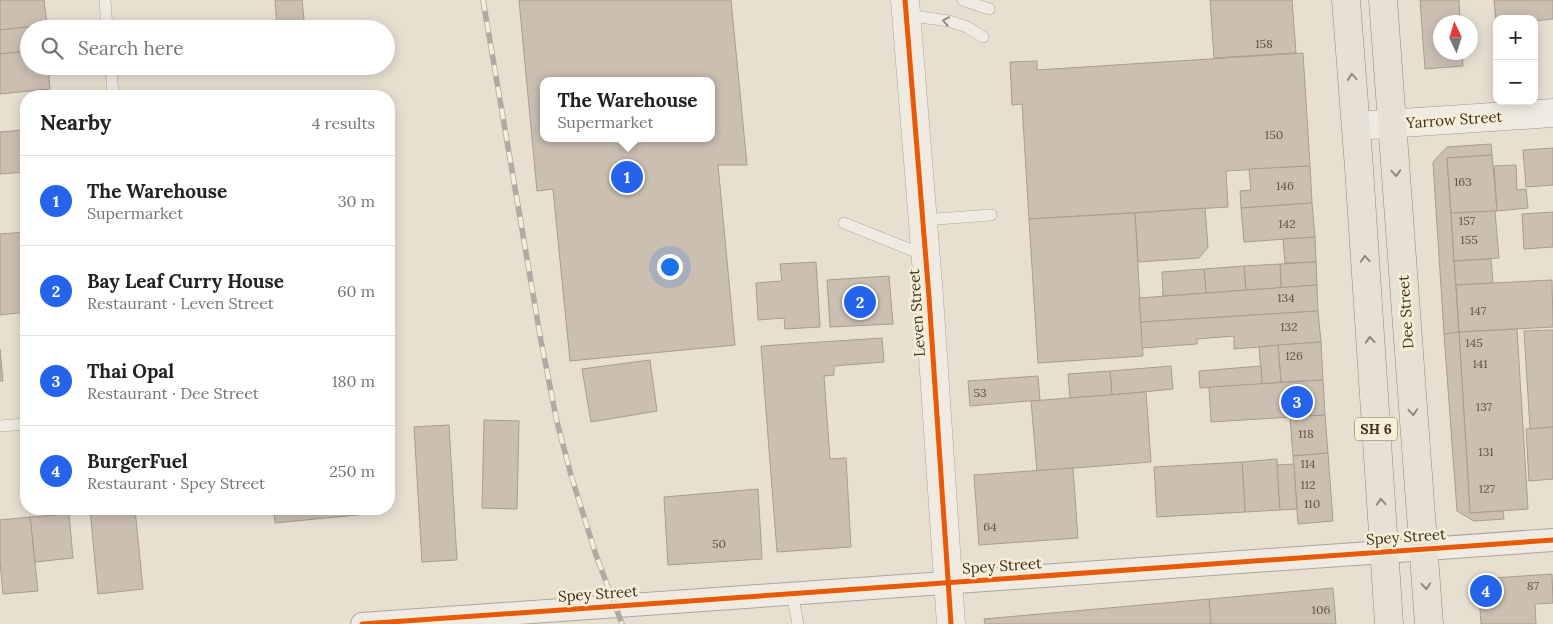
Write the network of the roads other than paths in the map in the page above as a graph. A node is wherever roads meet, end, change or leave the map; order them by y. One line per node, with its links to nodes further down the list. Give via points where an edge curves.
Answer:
1 (105, 0): 7 (lane)
2 (963, 0): 6 (lane)
3 (1346, 0): 13 (main road, SH 6, one-way to 3)
4 (1383, 0): 12 (main road, Dee Street / SH 6)
5 (906, 8): 8 (lane, one-way to 5, via 967,27); 15 (street, Leven Street)
6 (989, 9)
7 (107, 20)
8 (983, 37)
9 (112, 75): 10 (lane)
10 (113, 90)
11 (1553, 113): 12 (street, Yarrow Street)
12 (1393, 124): 13 (street, Yarrow Street); 21 (main road, Dee Street / SH 6, one-way to 21)
13 (1356, 126): 22 (main road, SH 6, one-way to 13)
14 (991, 215): 15 (lane)
15 (923, 220): 17 (street, Leven Street)
16 (844, 223): 17 (lane)
17 (926, 255): 23 (street, Leven Street)
18 (20, 424): 19 (lane)
19 (0, 426)
20 (1553, 540): 21 (street, Spey Street)
21 (1423, 548): 22 (street, Spey Street); 30 (main road, Dee Street / SH 6, one-way to 30)
22 (1384, 551): 23 (street, Spey Street); 29 (main road, SH 6)
23 (948, 582): 24 (street, Spey Street); 28 (street, Leven Street)
24 (792, 593): 25 (street, Spey Street); 27 (lane)
25 (487, 620): 26 (street, Spey Street)
26 (362, 624)
27 (798, 624)
28 (951, 624)
29 (1389, 624)
30 (1428, 624)

